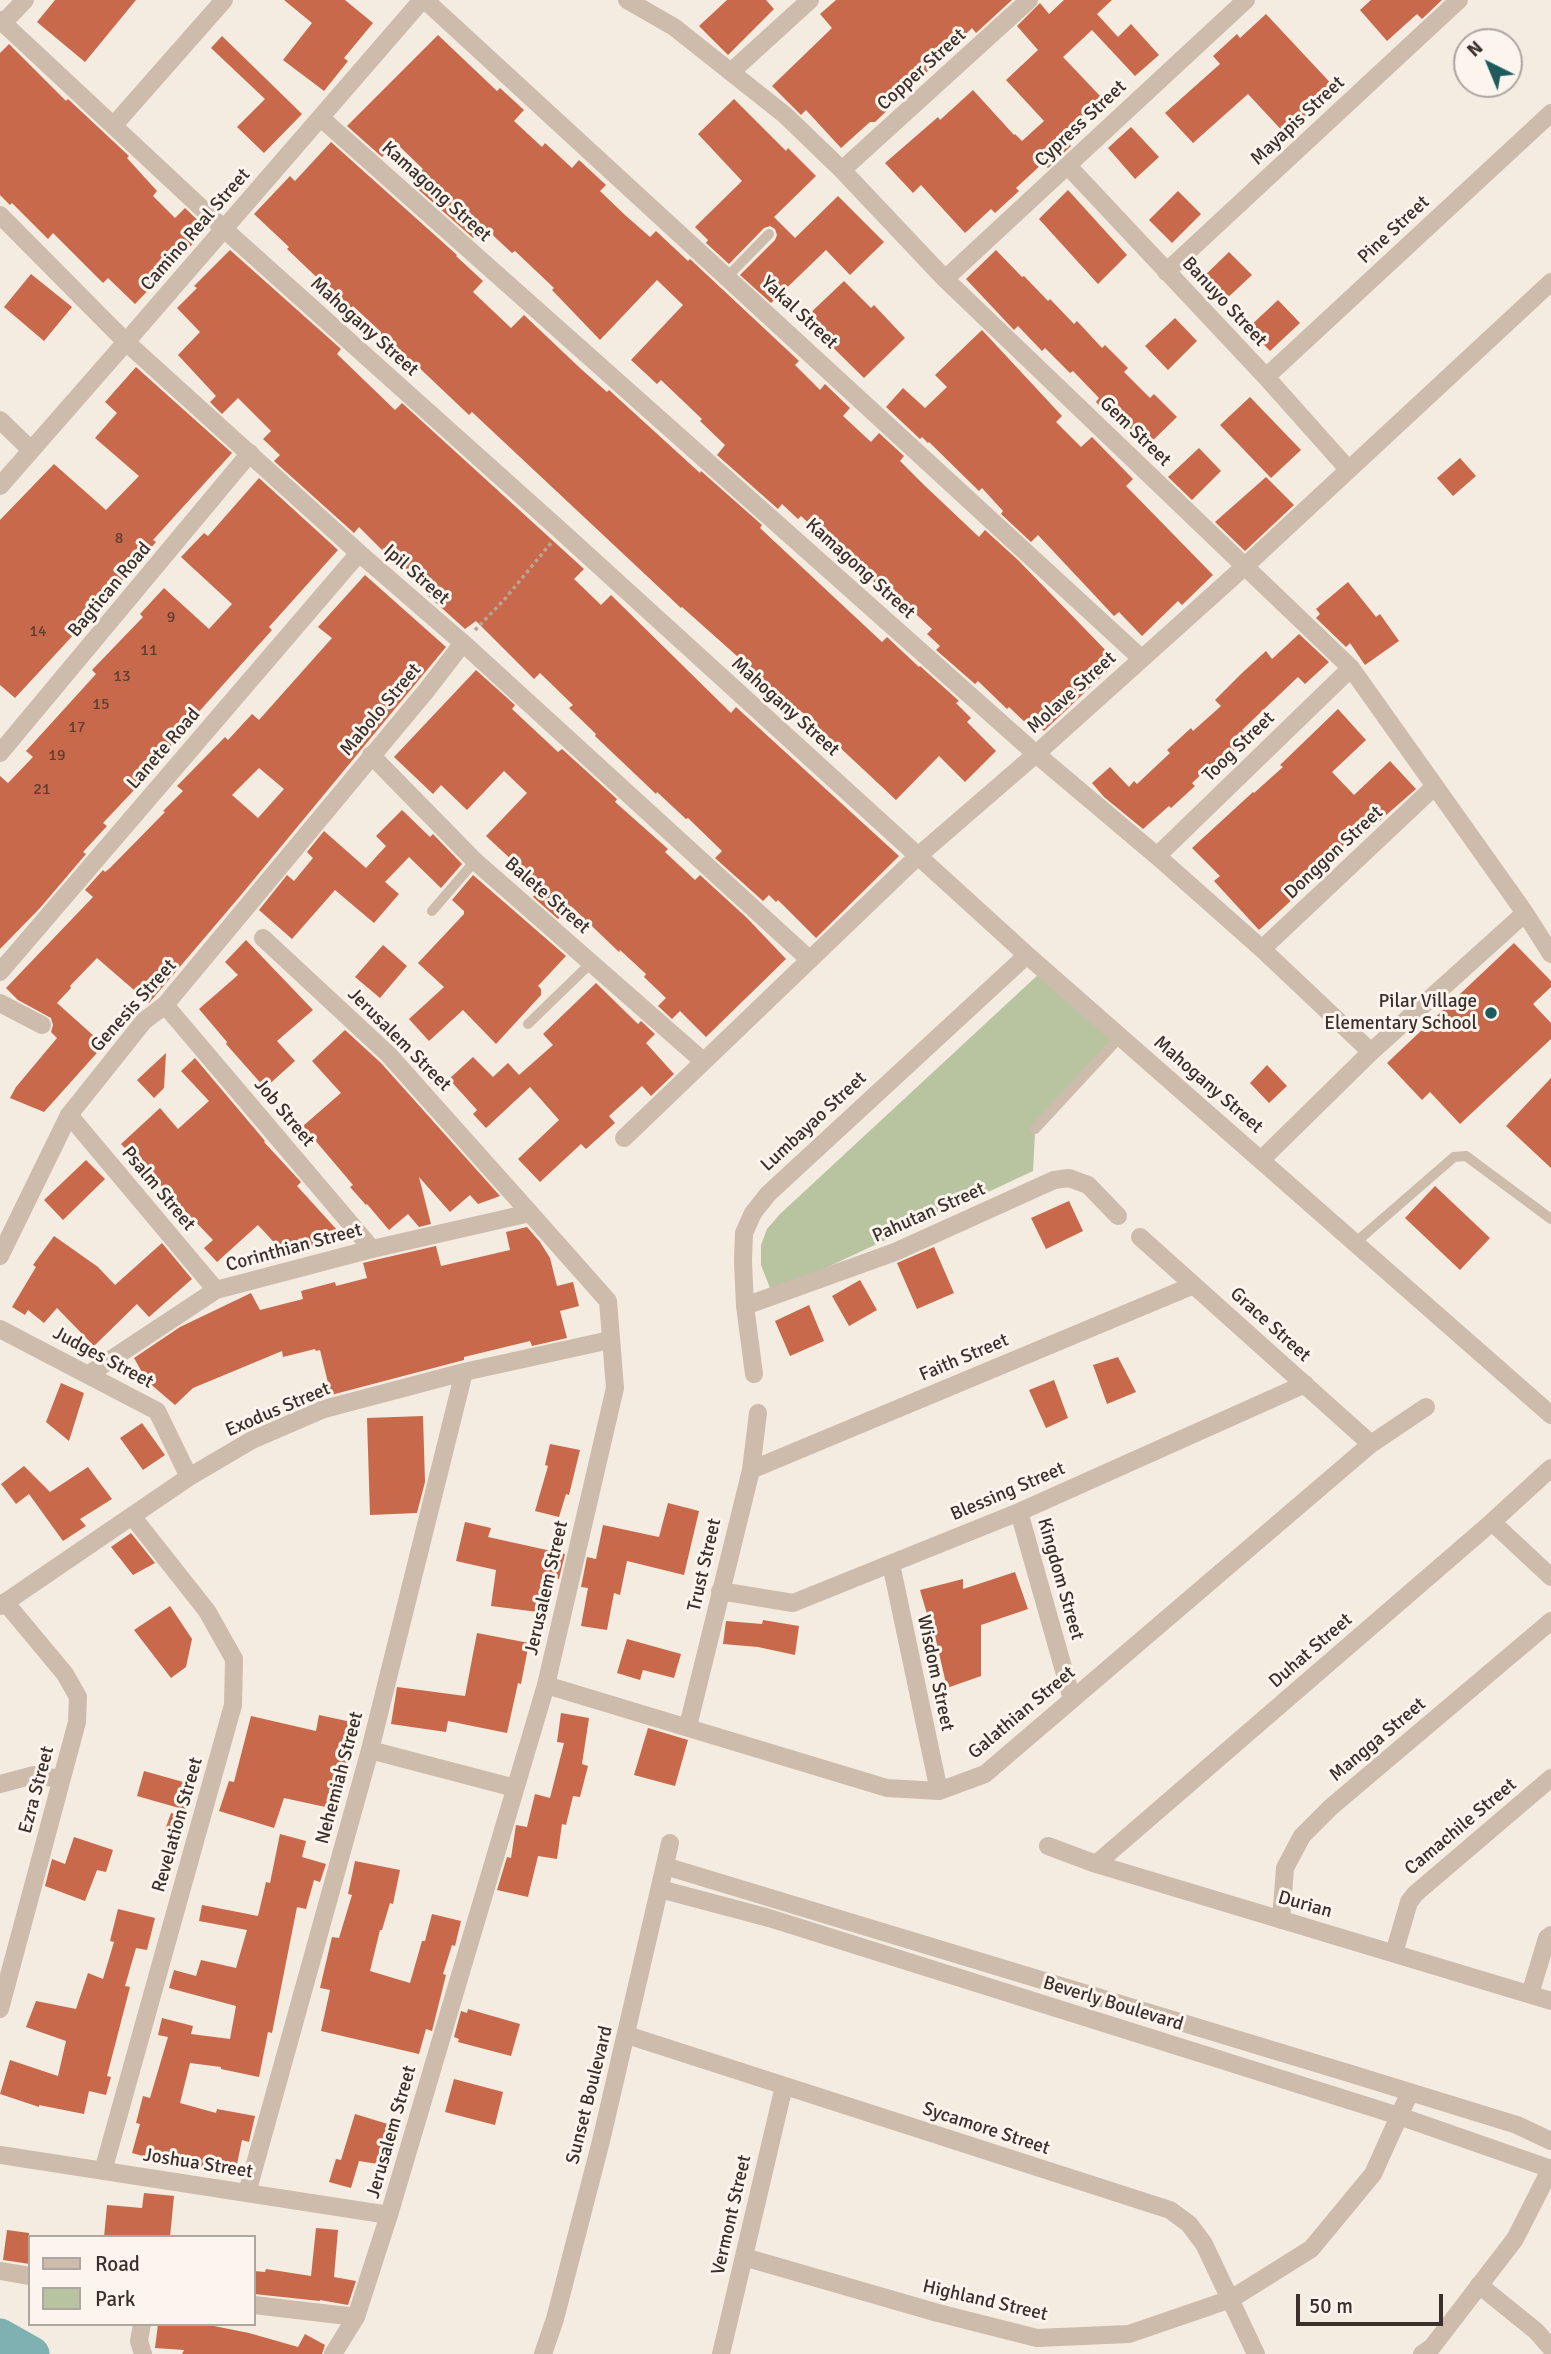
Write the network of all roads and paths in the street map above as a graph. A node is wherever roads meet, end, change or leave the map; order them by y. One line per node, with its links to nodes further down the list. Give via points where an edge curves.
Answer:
1 (25, 0): 9 (street)
2 (224, 0): 13 (street)
3 (424, 0): 12 (street, Camino Real Street); 20 (street, Yakal Street)
4 (627, 0): 10 (street, Gem Street, via 674,27)
5 (810, 0): 10 (street)
6 (1029, 0): 15 (street, Copper Street)
7 (1246, 0): 14 (street, Cypress Street)
8 (1459, 0): 19 (street, Mayapis Street)
9 (2, 21): 13 (street, Mahogany Street)
10 (733, 71): 15 (street, Gem Street)
11 (1551, 113): 24 (street, Pine Street)
12 (321, 118): 17 (street, Camino Real Street); 37 (street, Kamagong Street)
13 (114, 125): 17 (street, Mahogany Street)
14 (1068, 166): 19 (street, Banuyo Street); 21 (street, Cypress Street)
15 (842, 170): 21 (street, Gem Street)
16 (0, 215): 23 (street, Ipil Street)
17 (224, 229): 23 (street, Camino Real Street); 30 (street, Mahogany Street)
18 (768, 234): 20 (lane)
19 (1166, 272): 24 (street, Banuyo Street)
20 (728, 276): 34 (street, Yakal Street)
21 (945, 279): 32 (street, Gem Street)
22 (1551, 282): 28 (street, Molave Street)
23 (126, 342): 26 (street, Camino Real Street); 27 (street, Ipil Street)
24 (1266, 377): 28 (street, Banuyo Street)
25 (0, 420): 26 (street)
26 (31, 450): 29 (street, Camino Real Street)
27 (250, 453): 31 (street, Ipil Street); 36 (street, Bagtican Road)
28 (1348, 469): 32 (street, Molave Street)
29 (0, 486)
30 (561, 531): 33 (path); 41 (street, Mahogany Street)
31 (359, 553): 33 (street, Ipil Street); 52 (street, Lanete Road)
32 (1244, 566): 34 (street, Molave Street); 35 (street, Gem Street)
33 (463, 643): 38 (street, Mabolo Street); 50 (street, Ipil Street)
34 (1142, 659): 37 (street, Molave Street)
35 (1351, 668): 39 (street, Gem Street); 42 (street, Toog Street)
36 (0, 753)
37 (1036, 754): 41 (street, Molave Street); 42 (street, Kamagong Street)
38 (371, 755): 40 (street, Mabolo Street); 43 (street, Balete Street)
39 (1434, 787): 45 (street, Gem Street); 47 (street, Donggon Street)
40 (330, 804): 54 (street, Genesis Street)
41 (918, 856): 49 (street, Mahogany Street); 50 (street, Molave Street)
42 (1157, 856): 47 (street, Kamagong Street)
43 (475, 861): 44 (lane); 51 (street, Balete Street)
44 (432, 911)
45 (1525, 913): 48 (street, Gem Street); 58 (street)
46 (263, 939): 64 (street, Jerusalem Street, via 389,1055)
47 (1262, 949): 58 (street, Kamagong Street)
48 (1551, 954)
49 (1027, 955): 57 (street, Mahogany Street); 73 (street, Lumbayao Street, via 768,1194 744,1233)
50 (810, 960): 59 (street, Molave Street)
51 (592, 962): 55 (lane); 59 (street, Balete Street)
52 (0, 972)
53 (0, 1003): 56 (street)
54 (164, 1005): 60 (street, Genesis Street, via 144,1020); 69 (street, Job Street)
55 (528, 1024)
56 (42, 1025)
57 (1121, 1036): 61 (lane); 63 (street, Mahogany Street)
58 (1371, 1052): 63 (street)
59 (703, 1061): 62 (street, Molave Street)
60 (69, 1115): 70 (street, Genesis Street); 72 (street, Psalm Street)
61 (1035, 1129)
62 (624, 1138)
63 (1261, 1160): 68 (street, Mahogany Street)
64 (530, 1213): 69 (street, Corinthian Street); 75 (street, Jerusalem Street, via 608,1301)
65 (1118, 1216): 73 (street, Pahutan Street, via 1088,1185 1069,1178 1054,1180 895,1252)
66 (1551, 1219): 68 (lane, via 1466,1156 1454,1157)
67 (1140, 1237): 71 (street, Grace Street)
68 (1356, 1242): 82 (street, Mahogany Street)
69 (372, 1249): 72 (street, Corinthian Street)
70 (0, 1256)
71 (1194, 1285): 79 (street, Grace Street); 85 (street, Faith Street)
72 (216, 1290): 77 (street, Corinthian Street)
73 (745, 1306): 78 (street, Lumbayao Street)
74 (0, 1329): 77 (street, Judges Street)
75 (610, 1340): 76 (street, Exodus Street); 95 (street, Jerusalem Street, via 615,1388)
76 (464, 1372): 86 (street, Exodus Street, via 324,1409 252,1440); 98 (street, Nehemiah Street)
77 (89, 1374): 86 (street, Judges Street, via 157,1411)
78 (754, 1374)
79 (1305, 1384): 83 (street, Grace Street); 87 (street, Blessing Street)
80 (1426, 1407): 83 (street, Galathian Street)
81 (758, 1413): 85 (street, Trust Street)
82 (1551, 1415)
83 (1371, 1444): 96 (street, Galathian Street)
84 (1551, 1468): 89 (street, Duhat Street)
85 (751, 1470): 92 (street, Trust Street)
86 (189, 1477): 88 (street, Exodus Street)
87 (1019, 1512): 90 (street, Blessing Street); 96 (street, Kingdom Street)
88 (132, 1516): 93 (street, Exodus Street); 122 (street, Revelation Street, via 207,1611 234,1658 233,1705)
89 (1492, 1522): 91 (street); 106 (street, Duhat Street)
90 (891, 1564): 92 (street, Blessing Street, via 793,1603); 103 (street, Wisdom Street)
91 (1551, 1577)
92 (720, 1591): 97 (street, Trust Street)
93 (3, 1604): 100 (street, Ezra Street, via 65,1674 78,1697 77,1722)
94 (1551, 1621): 109 (street, Mangga Street, via 1302,1836 1285,1868)
95 (546, 1685): 97 (street, Galathian Street); 102 (street, Jerusalem Street)
96 (1072, 1699): 103 (street, Galathian Street, via 985,1774)
97 (688, 1726): 103 (street, Galathian Street, via 887,1788)
98 (370, 1750): 102 (street); 123 (street, Nehemiah Street)
99 (1551, 1778): 111 (street, Camachile Street, via 1415,1894)
100 (61, 1779): 101 (street, via 34,1775); 114 (street, Ezra Street)
101 (0, 1784)
102 (516, 1788): 124 (street, Jerusalem Street)
103 (939, 1791)
104 (670, 1843): 107 (street, Sunset Boulevard)
105 (1048, 1846): 106 (street, Durian)
106 (1096, 1864): 109 (street, Durian)
107 (666, 1866): 108 (street, Sunset Boulevard); 117 (street, Beverly Boulevard)
108 (660, 1889): 115 (street, Sunset Boulevard); 118 (street, Beverly Boulevard, via 796,1927)
109 (1281, 1920): 111 (street, Durian)
110 (1551, 1935): 112 (street)
111 (1394, 1953): 112 (street, Durian)
112 (1530, 1994): 113 (street, Durian)
113 (1551, 2001)
114 (0, 2009)
115 (627, 2035): 116 (street, Sycamore Street); 136 (street, Sunset Boulevard)
116 (784, 2086): 125 (street, Vermont Street); 129 (street, Sycamore Street, via 1170,2210 1205,2244)
117 (1410, 2092): 118 (street, Highland Street); 119 (street, Beverly Boulevard, via 1517,2125)
118 (1399, 2116): 121 (street, Beverly Boulevard); 129 (street, Highland Street, via 1373,2174 1311,2249)
119 (1551, 2141)
120 (0, 2155): 122 (street, Joshua Street)
121 (1551, 2169): 128 (street, via 1516,2239)
122 (103, 2171): 123 (street, Joshua Street)
123 (247, 2193): 124 (street, Joshua Street)
124 (389, 2215): 131 (street, Jerusalem Street)
125 (744, 2258): 129 (street, Highland Street, via 1037,2338 1129,2334); 137 (street, Vermont Street)
126 (0, 2272): 127 (street)
127 (28, 2276)
128 (1479, 2285): 133 (street); 139 (street)
129 (1231, 2299): 138 (street, Sycamore Street)
130 (256, 2305): 131 (street)
131 (356, 2317): 135 (street, Jerusalem Street)
132 (142, 2326): 134 (street)
133 (1551, 2348)
134 (142, 2354)
135 (333, 2354)
136 (543, 2354)
137 (721, 2354)
138 (1256, 2354)
139 (1422, 2354)

